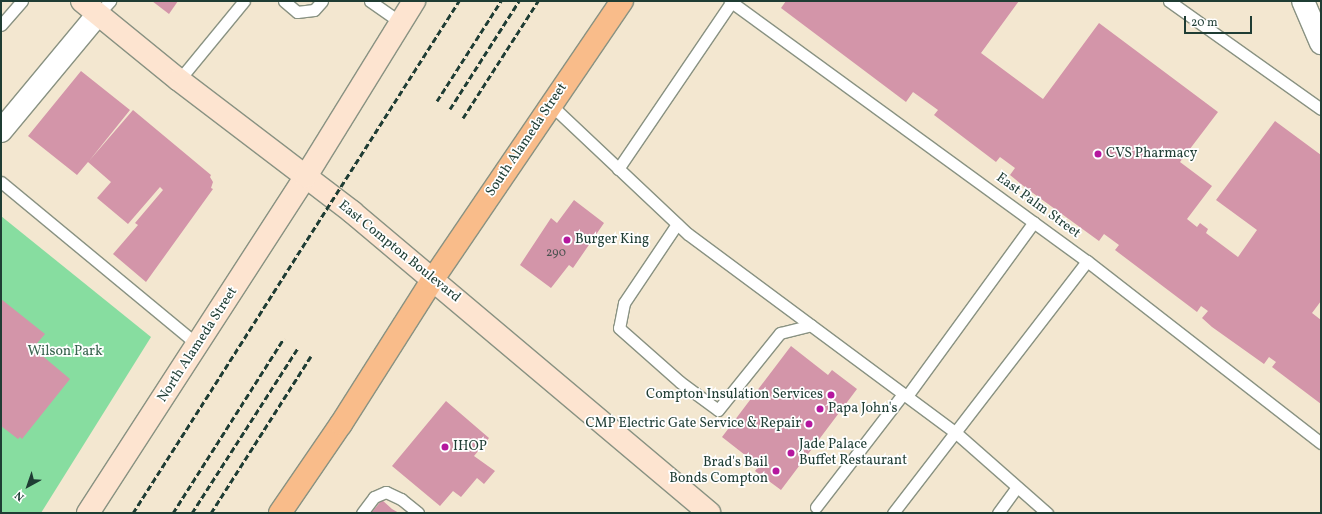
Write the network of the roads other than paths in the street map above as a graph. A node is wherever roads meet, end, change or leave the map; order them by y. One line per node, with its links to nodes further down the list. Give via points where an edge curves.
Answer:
1 (22, 1): 13 (lane)
2 (244, 1): 15 (lane)
3 (284, 1): 4 (lane, via 297,12 314,10)
4 (322, 1)
5 (370, 1): 12 (lane)
6 (414, 1): 12 (main road)
7 (622, 1): 16 (main road, South Alameda Street)
8 (731, 1): 19 (lane); 22 (lane, East Palm Street)
9 (1169, 1): 17 (lane)
10 (1303, 1): 14 (street)
11 (97, 5): 15 (main road, East Compton Boulevard); 18 (street)
12 (401, 23): 20 (main road)
13 (1, 25)
14 (1321, 43)
15 (179, 80): 20 (main road, East Compton Boulevard)
16 (551, 105): 19 (lane); 25 (main road, South Alameda Street)
17 (1321, 108)
18 (1, 131)
19 (618, 169): 23 (lane)
20 (306, 176): 25 (main road, East Compton Boulevard); 27 (main road, North Alameda Street)
21 (1, 182): 27 (lane)
22 (1034, 222): 24 (lane, East Palm Street); 28 (lane)
23 (677, 224): 26 (lane); 26 (lane, via 624,303 619,328 680,382 718,410 780,333)
24 (1087, 261): 29 (lane); 30 (lane, East Palm Street)
25 (433, 279): 34 (main road, via 341,424); 37 (main road, East Compton Boulevard)
26 (811, 325): 28 (lane)
27 (198, 344): 33 (main road, North Alameda Street)
28 (905, 395): 29 (lane); 32 (lane)
29 (955, 432): 31 (lane); 38 (lane)
30 (1321, 443)
31 (1017, 487): 39 (lane); 40 (lane)
32 (816, 507)
33 (88, 513)
34 (280, 513)
35 (362, 513): 36 (lane, via 374,497 386,492 401,499)
36 (418, 513)
37 (709, 513)
38 (893, 513)
39 (998, 513)
40 (1047, 513)

